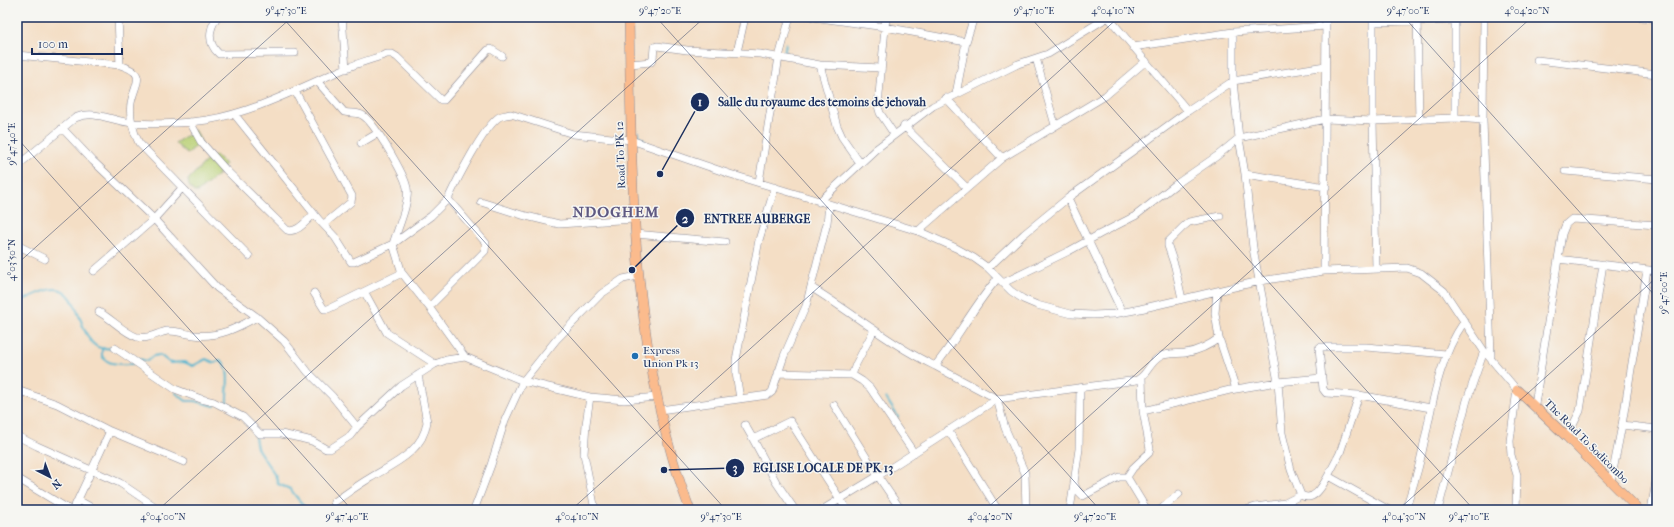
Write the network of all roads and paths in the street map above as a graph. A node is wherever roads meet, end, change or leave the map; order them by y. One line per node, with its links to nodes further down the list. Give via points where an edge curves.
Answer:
1 (118, 17): 33 (street)
2 (217, 17): 25 (street, via 210,34 212,44 219,54)
3 (342, 17): 37 (street)
4 (629, 17): 32 (main road, Road To PK 12)
5 (745, 17): 24 (street)
6 (790, 17): 28 (street)
7 (813, 17): 20 (street)
8 (886, 17): 20 (street)
9 (974, 17): 22 (street)
10 (1108, 17): 23 (street); 29 (street, via 1056,49)
11 (1348, 17): 14 (street)
12 (1484, 17): 49 (street)
13 (1641, 17): 17 (street)
14 (1326, 18): 19 (street)
15 (1455, 18): 16 (street); 46 (street)
16 (1417, 19): 18 (street); 48 (street)
17 (1657, 19)
18 (1373, 20): 50 (street)
19 (1326, 26): 21 (street); 35 (street)
20 (885, 27): 22 (street); 36 (street)
21 (1232, 32): 23 (street); 40 (street)
22 (966, 42): 42 (street)
23 (1133, 47): 31 (street)
24 (738, 52): 28 (street); 32 (street, via 655,46 650,62)
25 (295, 54)
26 (17, 55): 33 (street)
27 (502, 56): 37 (street, via 491,49 488,50 444,100 392,54)
28 (779, 57): 34 (street); 67 (street)
29 (1036, 58): 42 (street); 53 (street)
30 (1537, 60): 38 (street)
31 (1146, 61): 44 (street); 53 (street, via 1105,96)
32 (630, 64): 59 (main road, Road To PK 12)
33 (120, 65): 52 (street, via 135,72 138,77 131,111)
34 (820, 65): 36 (street); 62 (street, via 842,137)
35 (1325, 66): 40 (street); 47 (street)
36 (881, 68): 57 (street, via 878,106)
37 (346, 69): 39 (street)
38 (1657, 74)
39 (317, 81): 41 (street); 56 (street, via 344,112 362,115)
40 (1233, 82): 44 (street); 58 (street)
41 (295, 91): 45 (street); 81 (street, via 352,196 351,202)
42 (956, 94): 43 (street)
43 (946, 98): 54 (street); 61 (street)
44 (1188, 111): 72 (street)
45 (235, 115): 51 (street); 77 (street)
46 (1455, 118): 48 (street); 49 (street)
47 (1325, 119): 50 (street); 58 (street); 69 (street)
48 (1418, 120): 50 (street)
49 (1483, 120): 118 (street)
50 (1373, 121): 94 (street)
51 (190, 122): 52 (street); 77 (street, via 201,142 226,170 287,230 296,230)
52 (133, 123): 55 (street, via 96,114 84,114); 70 (street, via 135,135 145,150)
53 (1055, 125): 61 (street)
54 (904, 126): 57 (street); 71 (street)
55 (62, 128): 63 (street); 79 (street)
56 (378, 132): 60 (street); 87 (street, via 408,188)
57 (894, 134): 62 (street)
58 (1239, 138): 65 (street); 85 (street, via 1136,216)
59 (631, 140): 67 (street); 73 (street, via 573,134 511,114 504,115 486,132); 80 (main road, Road To PK 12)
60 (361, 144)
61 (1002, 158): 71 (street)
62 (860, 163): 75 (street)
63 (17, 166)
64 (1564, 171): 66 (street)
65 (1245, 174): 69 (street); 102 (street, via 1253,248)
66 (1657, 179)
67 (759, 182): 68 (street)
68 (775, 187): 75 (street); 136 (street, via 759,240 736,360)
69 (1326, 187): 98 (street)
70 (182, 188): 79 (street); 89 (street)
71 (967, 188): 83 (street)
72 (1068, 198): 85 (street); 93 (street)
73 (448, 199): 87 (street, via 431,216); 108 (street, via 486,246 485,251)
74 (481, 202): 80 (street, via 516,214 559,224)
75 (819, 202): 76 (street)
76 (830, 205): 83 (street); 103 (street)
77 (314, 214): 81 (street)
78 (1220, 216): 107 (street, via 1189,222 1168,242)
79 (154, 219): 96 (street); 111 (street, via 217,288)
80 (634, 219): 84 (main road, Road To PK 12)
81 (324, 224): 87 (street, via 351,262)
82 (1657, 225): 91 (street, via 1572,219 1566,224 1562,234)
83 (918, 231): 93 (street, via 956,248)
84 (635, 234): 86 (street); 100 (main road, Road To PK 12)
85 (1089, 240): 101 (street); 110 (street)
86 (725, 242)
87 (393, 244): 99 (street)
88 (17, 245): 90 (street)
89 (249, 256)
90 (45, 259)
91 (1558, 260): 92 (street); 138 (street)
92 (1603, 264): 95 (street); 150 (street, via 1580,411)
93 (988, 268): 101 (street)
94 (1376, 269): 98 (street); 112 (street, via 1407,268 1421,272 1444,291)
95 (1647, 270): 97 (street); 144 (street)
96 (94, 271)
97 (1657, 271)
98 (1324, 272): 102 (street)
99 (402, 274): 106 (street); 108 (street)
100 (638, 276): 127 (street, via 623,279 601,294 556,340); 135 (main road, Road To PK 12)
101 (1000, 281): 110 (street, via 1023,299 1042,307 1093,316); 121 (street, via 985,293)
102 (1260, 281): 104 (street); 128 (street)
103 (812, 288): 113 (street); 122 (street)
104 (1217, 292): 107 (street); 114 (street, via 1215,313)
105 (314, 293): 106 (street, via 321,307 328,309)
106 (365, 293): 120 (street, via 387,333)
107 (1182, 298): 110 (street)
108 (429, 307): 119 (street)
109 (99, 312): 111 (street, via 139,338 148,338 168,331 218,335)
110 (1122, 312)
111 (257, 317): 145 (street, via 284,341 308,372)
112 (1464, 322): 116 (street); 117 (street)
113 (874, 330): 121 (street); 124 (street)
114 (1220, 338): 125 (street, via 1209,345 1187,352 1161,356 1152,362); 130 (street)
115 (115, 348): 145 (street, via 175,389 214,402 243,417 260,434 281,434 300,438 330,449 350,436)
116 (1484, 351): 118 (street); 186 (street, via 1467,400)
117 (1446, 354): 126 (street, via 1366,347 1320,347); 140 (street)
118 (1490, 356): 132 (street)
119 (465, 357): 120 (street); 127 (street)
120 (435, 364): 123 (street)
121 (935, 366): 137 (street)
122 (778, 373): 124 (street); 136 (street, via 774,387 768,395)
123 (418, 375): 145 (street, via 401,386); 166 (street, via 427,422 417,446 390,468)
124 (852, 375): 152 (street, via 870,388)
125 (1142, 377): 129 (street, via 1137,380); 142 (street)
126 (1321, 378): 128 (street); 133 (street, via 1326,393)
127 (523, 380): 134 (street); 171 (street, via 505,420)
128 (1278, 382): 130 (street); 163 (street, via 1282,433 1291,470)
129 (1080, 388): 137 (street); 161 (street, via 1079,449)
130 (1236, 389): 142 (street)
131 (17, 390): 148 (street, via 57,404)
132 (1517, 390): 138 (main road, The Road To Sodicombo); 187 (street, via 1510,441 1517,475)
133 (1359, 395): 140 (street); 156 (street, via 1340,453)
134 (590, 397): 135 (street, via 624,400); 172 (street, via 584,454)
135 (657, 398): 141 (main road, Road To PK 12)
136 (740, 399): 141 (street)
137 (997, 399): 147 (street); 179 (street, via 1005,428 1025,473)
138 (1534, 404): 150 (main road, The Road To Sodicombo)
139 (834, 406): 155 (street)
140 (1431, 408): 185 (street, via 1418,469)
141 (660, 410): 173 (main road, Road To PK 12, via 670,451)
142 (1143, 411): 158 (street, via 1150,449)
143 (745, 425): 151 (street)
144 (1622, 425): 146 (street); 160 (street)
145 (358, 427)
146 (1657, 429)
147 (948, 430): 152 (street); 178 (street)
148 (110, 431): 153 (street); 154 (street)
149 (17, 436): 154 (street)
150 (1567, 437): 160 (main road, The Road To Sodicombo)
151 (753, 438): 164 (street, via 790,421); 174 (street, via 776,482)
152 (914, 453): 155 (street)
153 (184, 462)
154 (92, 470): 165 (street); 170 (street, via 120,483)
155 (878, 476): 164 (street); 177 (street)
156 (1328, 476): 163 (street, via 1322,487 1313,495); 184 (street)
157 (1657, 476): 189 (street)
158 (1128, 477): 161 (street, via 1119,477 1083,496); 181 (street)
159 (17, 478): 167 (street)
160 (1611, 481): 188 (main road, The Road To Sodicombo)
161 (1074, 482): 180 (street)
162 (1179, 494): 182 (street)
163 (1301, 495): 183 (street, via 1285,503)
164 (840, 499): 175 (street); 176 (street)
165 (78, 500): 168 (street); 169 (street)
166 (334, 502)
167 (70, 510)
168 (73, 510)
169 (96, 510)
170 (160, 510)
171 (474, 510)
172 (595, 510)
173 (690, 510)
174 (795, 510)
175 (822, 510)
176 (847, 510)
177 (902, 510)
178 (998, 510)
179 (1026, 510)
180 (1070, 510)
181 (1147, 510)
182 (1160, 510)
183 (1246, 510)
184 (1389, 510)
185 (1405, 510)
186 (1438, 510)
187 (1516, 510)
188 (1637, 510)
189 (1651, 510)

